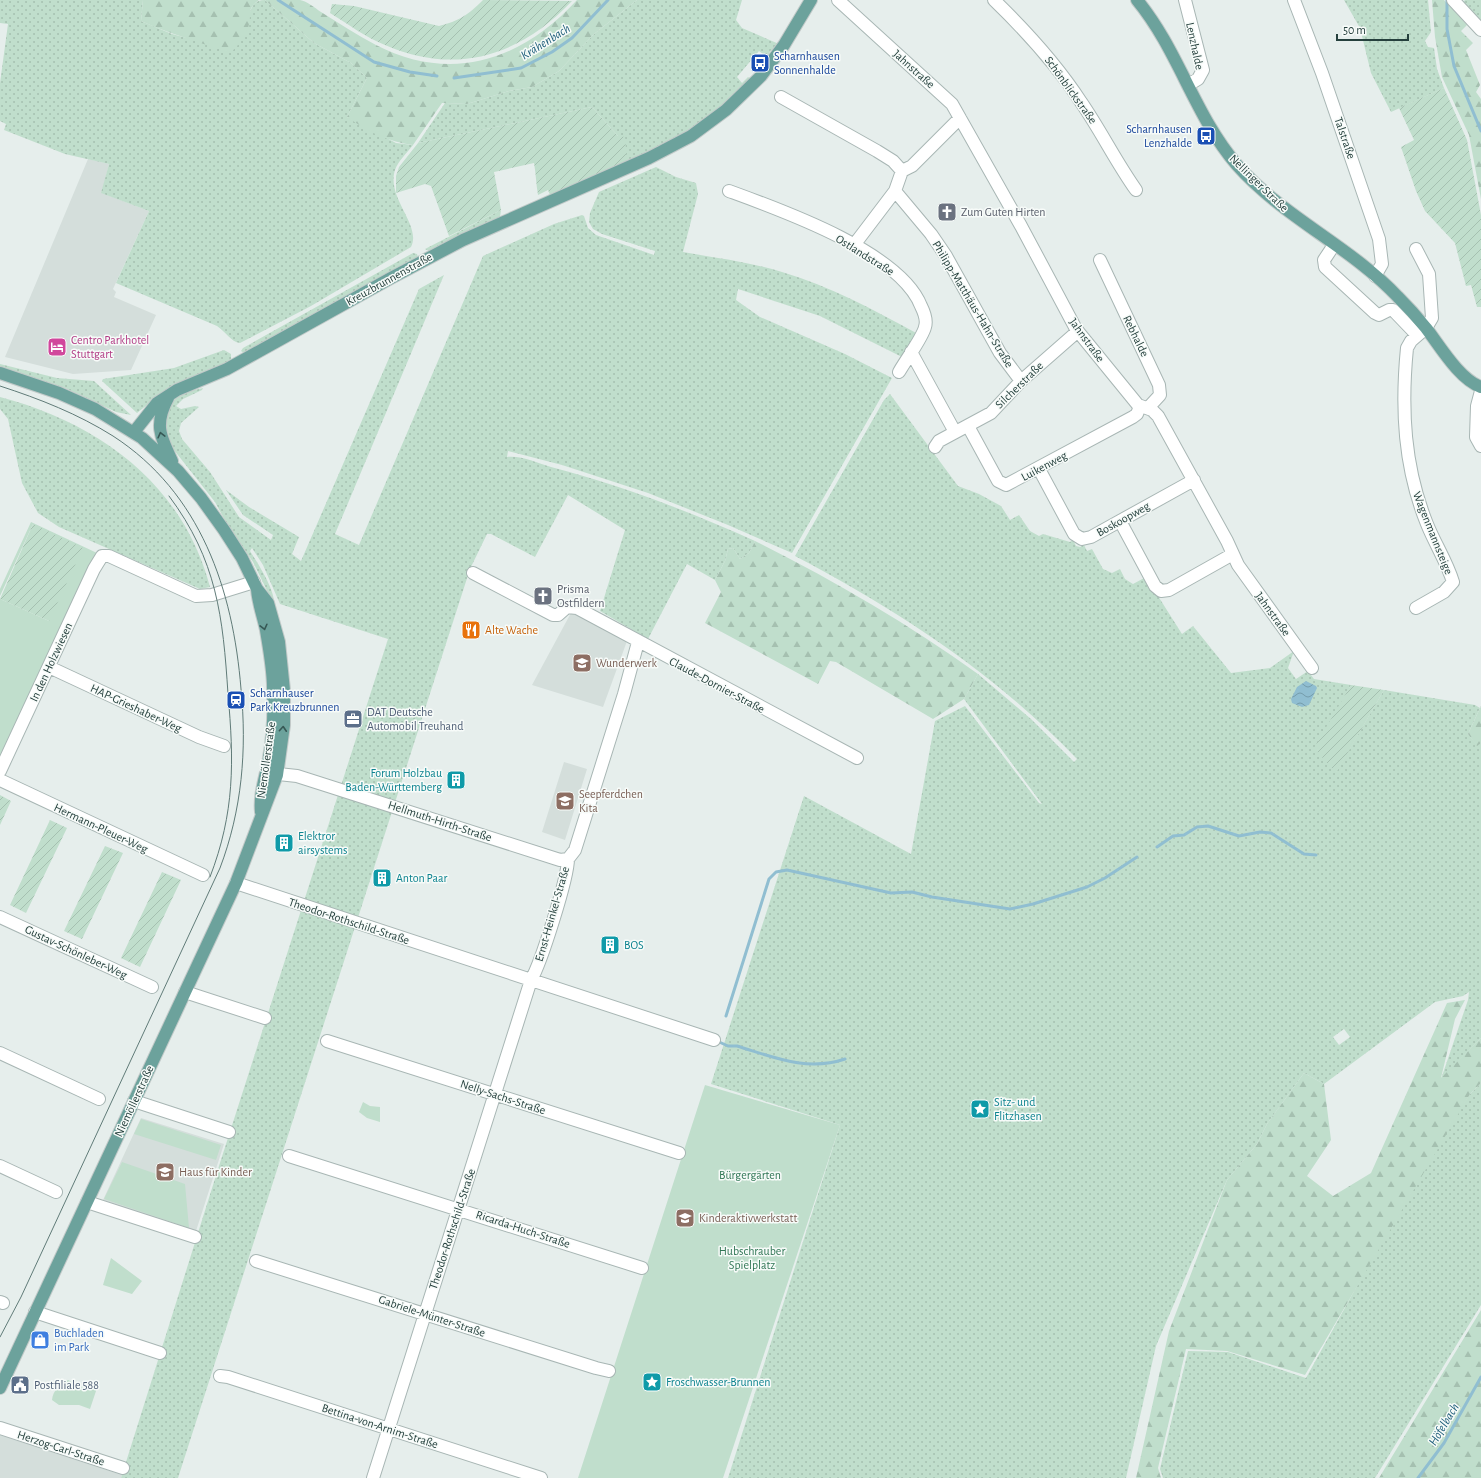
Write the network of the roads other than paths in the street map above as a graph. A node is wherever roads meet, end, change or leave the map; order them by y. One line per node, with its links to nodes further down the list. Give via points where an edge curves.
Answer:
1 (810, 0): 29 (main road, Kreuzbrunnenstraße, via 782,48 757,80 712,121 691,136 662,152 463,240 233,366)
2 (838, 0): 11 (street, Jahnstraße, via 948,99)
3 (994, 0): 13 (street, Schönblickstraße, via 1061,73)
4 (1137, 0): 9 (main road, Nellinger Straße, via 1165,39)
5 (1185, 0): 9 (street, Lenzhalde, via 1203,70 1198,79)
6 (1294, 0): 20 (street, Talstraße, via 1379,239 1382,264)
7 (1453, 0): 8 (street)
8 (1481, 30)
9 (1188, 85): 17 (main road, Nellinger Straße, via 1212,131 1241,170 1280,206)
10 (781, 97): 12 (street, via 893,161)
11 (960, 118): 12 (street, via 912,166); 21 (street, Jahnstraße)
12 (902, 172): 15 (street)
13 (1136, 190)
14 (729, 191): 16 (street, Ostlandstraße, via 802,220)
15 (895, 191): 16 (street); 26 (street, Philipp-Matthäus-Hahn-Straße, via 946,256 1000,353)
16 (854, 245): 23 (street, Ostlandstraße, via 895,272 919,301 926,327)
17 (1334, 245): 20 (main road, Nellinger Straße); 22 (street, via 1324,260 1326,267 1375,313 1379,315 1393,310)
18 (1416, 249): 22 (street, via 1429,277 1432,318)
19 (1100, 260): 30 (street, Rebhalde, via 1159,385 1160,395)
20 (1375, 276): 22 (main road, Nellinger Straße, via 1397,295)
21 (1078, 332): 26 (street, Silcherstraße); 30 (street, Jahnstraße)
22 (1421, 332): 27 (main road, Nellinger Straße, via 1471,382); 43 (street, Wagenmannsteige, via 1408,344 1406,353 1404,426 1407,458 1427,523 1453,582 1444,592)
23 (911, 352): 24 (street, Ostlandstraße); 33 (street)
24 (899, 372)
25 (0, 373): 32 (main road, Niemöllerstraße, via 74,399)
26 (1021, 381): 31 (street, Silcherstraße, via 991,413)
27 (1481, 387)
28 (1481, 391): 34 (street, via 1477,406 1476,436)
29 (169, 395): 32 (main road, Kreuzbrunnenstraße, via 150,410); 37 (main road, one-way to 29, via 164,444 159,425)
30 (1144, 407): 36 (street, Luikenweg, via 1133,418); 38 (street, Jahnstraße, via 1158,416)
31 (968, 426): 33 (street, Silcherstraße); 36 (street, Luikenweg, via 1000,484 1008,484)
32 (134, 432): 37 (main road, Niemöllerstraße)
33 (955, 432): 35 (street, Silcherstraße, via 938,442)
34 (1481, 446)
35 (935, 447)
36 (1038, 469): 39 (street, Boskoopweg, via 1078,538 1088,538)
37 (178, 471): 42 (main road, Niemöllerstraße, via 216,518 242,558)
38 (1194, 480): 39 (street, Boskoopweg); 40 (street, Jahnstraße)
39 (1120, 520): 40 (street, via 1155,586 1161,591 1169,590)
40 (1233, 554): 46 (street, Jahnstraße, via 1238,566)
41 (473, 572): 44 (street, Claude-Dornier-Straße, via 550,614 558,615 567,607 574,607)
42 (255, 585): 45 (street, In den Holzwiesen, via 196,596 105,556 100,558 94,569); 50 (main road, Niemöllerstraße, via 258,606 266,630 273,687)
43 (1416, 608)
44 (638, 642): 48 (street, Claude-Dornier-Straße); 52 (street, Ernst-Heinkel-Straße, via 575,850)
45 (49, 667): 47 (street, HAP-Grieshaber-Weg, via 199,737); 49 (street, In den Holzwiesen)
46 (1312, 668)
47 (224, 746)
48 (857, 758)
49 (0, 772)
50 (271, 774): 52 (street, Hellmuth-Hirth-Straße, via 297,776 560,860); 54 (main road, Niemöllerstraße, via 271,795 261,813)
51 (0, 780): 53 (street, Hermann-Pleuer-Weg)
52 (568, 859): 56 (street, Ernst-Heinkel-Straße, via 566,876)
53 (203, 875)
54 (236, 883): 56 (street, Theodor-Rothschild-Straße); 58 (main road, Niemöllerstraße)
55 (0, 916): 57 (street, Gustav-Schönleber-Weg)
56 (531, 980): 60 (street, Theodor-Rothschild-Straße); 63 (street, Theodor-Rothschild-Straße)
57 (152, 987)
58 (185, 992): 59 (street); 65 (main road, Niemöllerstraße)
59 (266, 1018)
60 (714, 1040)
61 (328, 1041): 63 (street, Nelly-Sachs-Straße)
62 (0, 1053): 64 (street)
63 (495, 1094): 67 (street, Nelly-Sachs-Straße); 72 (street, Theodor-Rothschild-Straße)
64 (99, 1099)
65 (134, 1101): 66 (street); 71 (main road, Niemöllerstraße)
66 (229, 1132)
67 (678, 1153)
68 (289, 1156): 72 (street, Ricarda-Huch-Straße)
69 (0, 1166): 70 (street)
70 (56, 1192)
71 (87, 1202): 73 (street); 76 (main road, Niemöllerstraße)
72 (458, 1208): 75 (street, Ricarda-Huch-Straße); 77 (street, Theodor-Rothschild-Straße)
73 (195, 1238)
74 (256, 1261): 77 (street, Gabriele-Münter-Straße)
75 (642, 1268)
76 (35, 1312): 78 (street); 81 (main road, Niemöllerstraße)
77 (425, 1313): 79 (street, Gabriele-Münter-Straße); 83 (street, Theodor-Rothschild-Straße)
78 (160, 1353)
79 (609, 1371)
80 (220, 1376): 83 (street, Bettina-von-Arnim-Straße)
81 (0, 1388)
82 (0, 1428): 84 (street, Herzog-Carl-Straße)
83 (388, 1428): 85 (street, Theodor-Rothschild-Straße); 86 (street, Bettina-von-Arnim-Straße)
84 (123, 1468)
85 (373, 1478)
86 (541, 1478)

